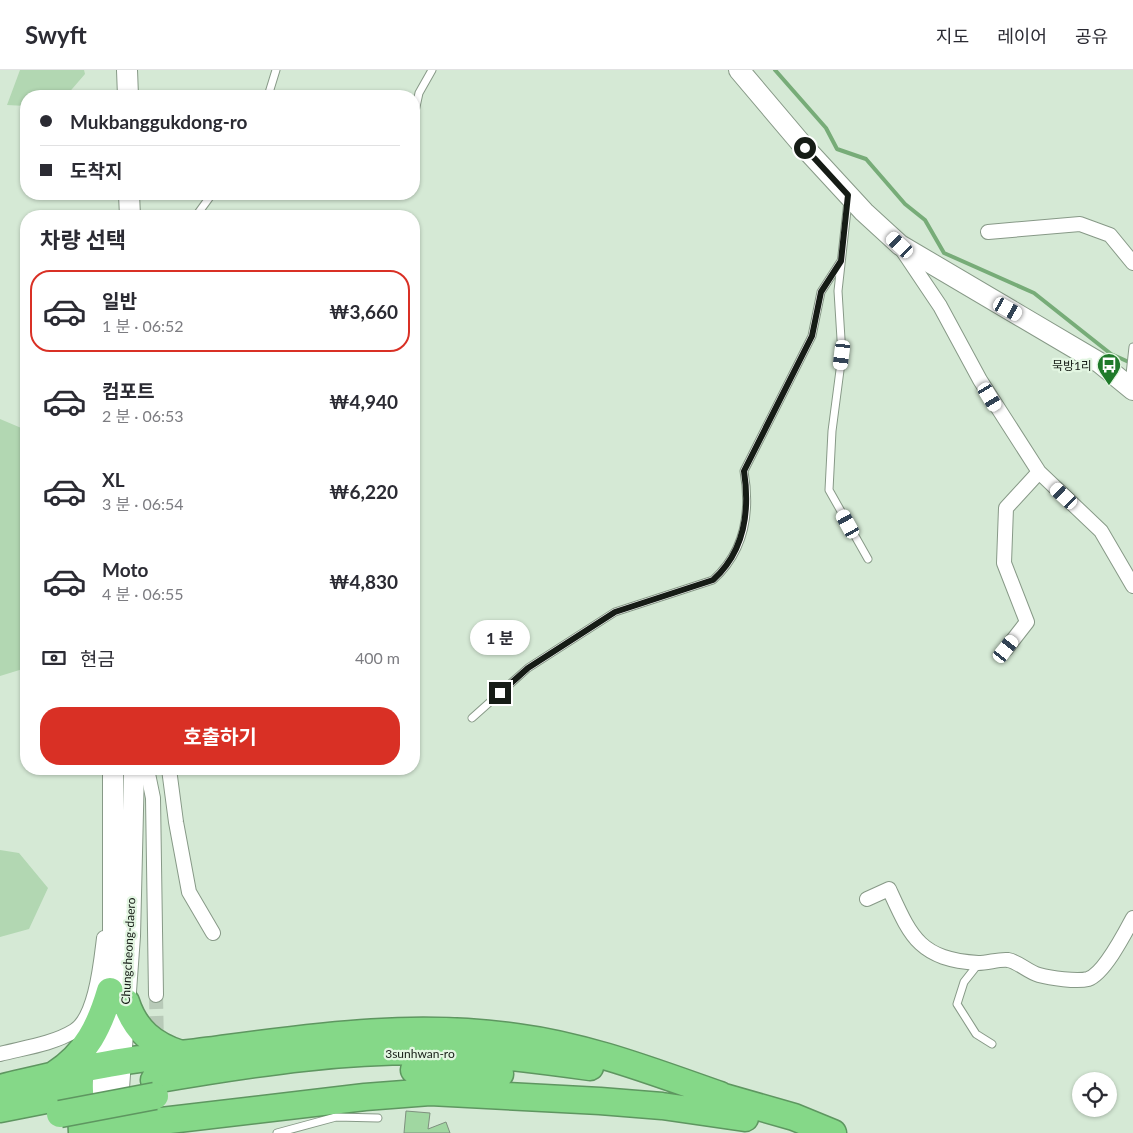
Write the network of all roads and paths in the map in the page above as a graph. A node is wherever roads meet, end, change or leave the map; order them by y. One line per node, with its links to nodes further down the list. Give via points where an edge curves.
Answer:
1 (114, 70): 6 (main road)
2 (127, 70): 7 (main road)
3 (276, 70): 8 (lane)
4 (432, 70): 9 (lane)
5 (739, 70): 10 (main road)
6 (114, 90)
7 (128, 90)
8 (270, 90)
9 (420, 92)
10 (848, 195): 12 (main road); 13 (lane)
11 (988, 232): 14 (street, via 1080,224 1110,235)
12 (900, 245): 16 (main road); 17 (street)
13 (841, 261): 18 (lane, via 838,291 842,355 832,431 829,490); 21 (lane, via 821,292 812,336 744,471 748,493 746,522 725,569 713,580 615,612 528,668)
14 (1133, 263)
15 (1133, 347): 16 (lane)
16 (1131, 384)
17 (1039, 472): 19 (street, via 1101,531); 20 (street, via 1006,508 1004,563 1027,622)
18 (868, 559)
19 (1133, 586)
20 (1006, 649)
21 (472, 718)
22 (113, 775): 26 (main road, Chungcheong-daero)
23 (134, 775): 31 (main road, Chungcheong-daero, via 130,936)
24 (148, 775): 32 (street, via 153,798)
25 (170, 775): 29 (street, via 189,892)
26 (113, 853): 31 (main road, Chungcheong-daero, via 113,931); 34 (street, via 103,946 96,988 86,1020 74,1031)
27 (867, 900): 30 (street, via 889,889 909,932 926,949 948,958)
28 (1133, 918): 30 (street, via 1102,968 1088,979 1038,975 1009,960)
29 (213, 934)
30 (979, 963): 33 (lane, via 964,982 957,1004 976,1034)
31 (118, 996): 35 (highway, via 148,1038); 36 (main road, Chungcheong-daero); 40 (highway, via 70,1064)
32 (156, 996)
33 (992, 1044)
34 (0, 1054)
35 (181, 1054): 37 (highway); 39 (highway, via 376,1030 467,1032 558,1044 607,1056)
36 (102, 1065): 37 (highway); 40 (highway); 46 (main road, Chungcheong-daero); 47 (highway)
37 (152, 1078): 39 (highway, 3sunhwan-ro, via 337,1055 456,1052 589,1067); 40 (highway, 3sunhwan-ro); 43 (highway, 3sunhwan-ro, via 207,1087 329,1073 443,1070 563,1079); 45 (highway)
38 (0, 1088): 40 (highway)
39 (720, 1095): 50 (highway, 3sunhwan-ro, via 794,1117)
40 (57, 1096): 41 (highway, 3sunhwan-ro); 44 (highway, 3sunhwan-ro)
41 (0, 1109)
42 (378, 1118): 48 (lane, via 336,1117)
43 (746, 1118): 45 (highway, via 600,1100 430,1092 182,1118); 49 (highway, 3sunhwan-ro)
44 (0, 1126)
45 (156, 1127): 46 (highway)
46 (108, 1132)
47 (82, 1133)
48 (277, 1133)
49 (793, 1133)
50 (834, 1133)

